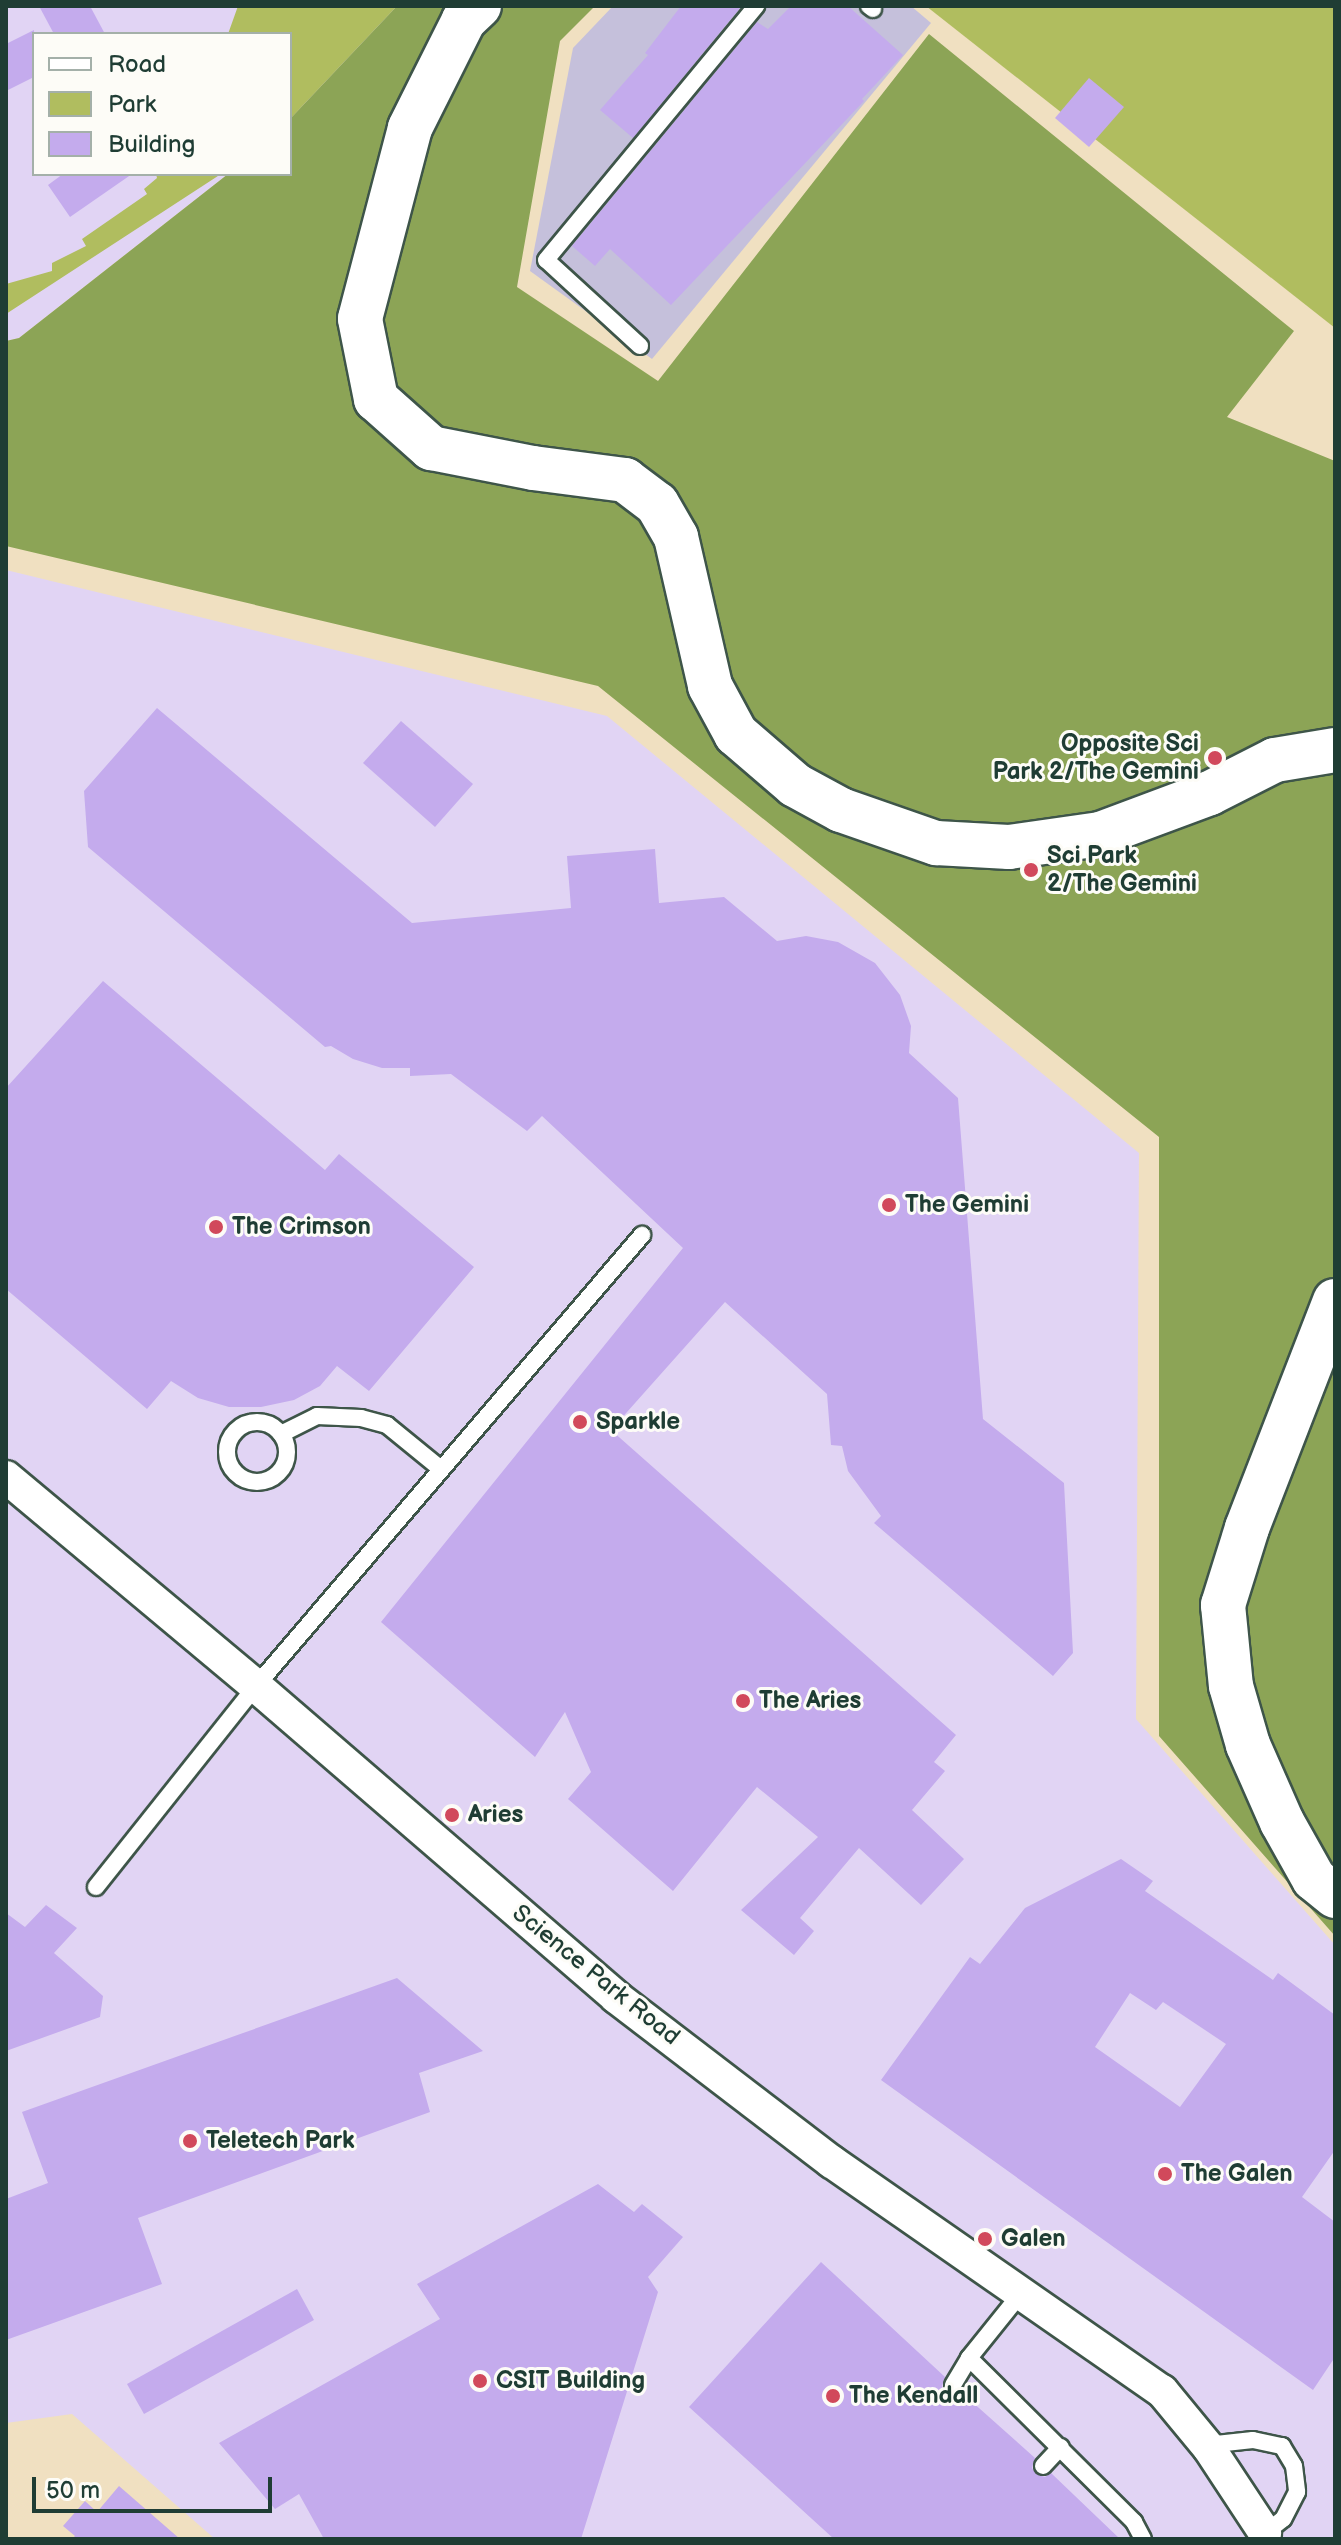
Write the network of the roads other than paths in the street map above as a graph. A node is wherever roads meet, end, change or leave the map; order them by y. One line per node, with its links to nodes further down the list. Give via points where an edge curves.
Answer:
1 (479, 6): 4 (street, via 464,20 410,128 375,260 360,319 376,399 431,448 625,480 657,504 676,537 710,686 736,734 771,765 841,810 936,843 1009,847 1100,834 1210,793 1275,760)
2 (756, 6): 3 (lane, via 546,260)
3 (640, 346)
4 (1335, 750)
5 (642, 1235): 8 (lane)
6 (1335, 1301): 12 (street, via 1247,1528 1223,1605 1231,1686 1248,1745 1314,1879)
7 (281, 1434): 8 (lane, via 317,1416 361,1418 387,1425)
8 (441, 1469): 10 (lane)
9 (6, 1477): 10 (street, Science Park Road)
10 (256, 1686): 11 (lane); 13 (street, Science Park Road, via 616,1997 814,2149)
11 (96, 1887)
12 (1335, 1896)
13 (1022, 2292): 14 (lane); 16 (street, Science Park Road, via 1162,2391)
14 (969, 2358): 15 (lane); 17 (lane)
15 (953, 2385)
16 (1207, 2445): 19 (street, Science Park Road); 19 (lane, Science Park Road, via 1253,2440 1282,2446 1294,2466 1297,2492 1283,2519)
17 (1061, 2447): 18 (lane); 20 (lane, via 1134,2522)
18 (1043, 2466)
19 (1265, 2533)
20 (1143, 2539)

